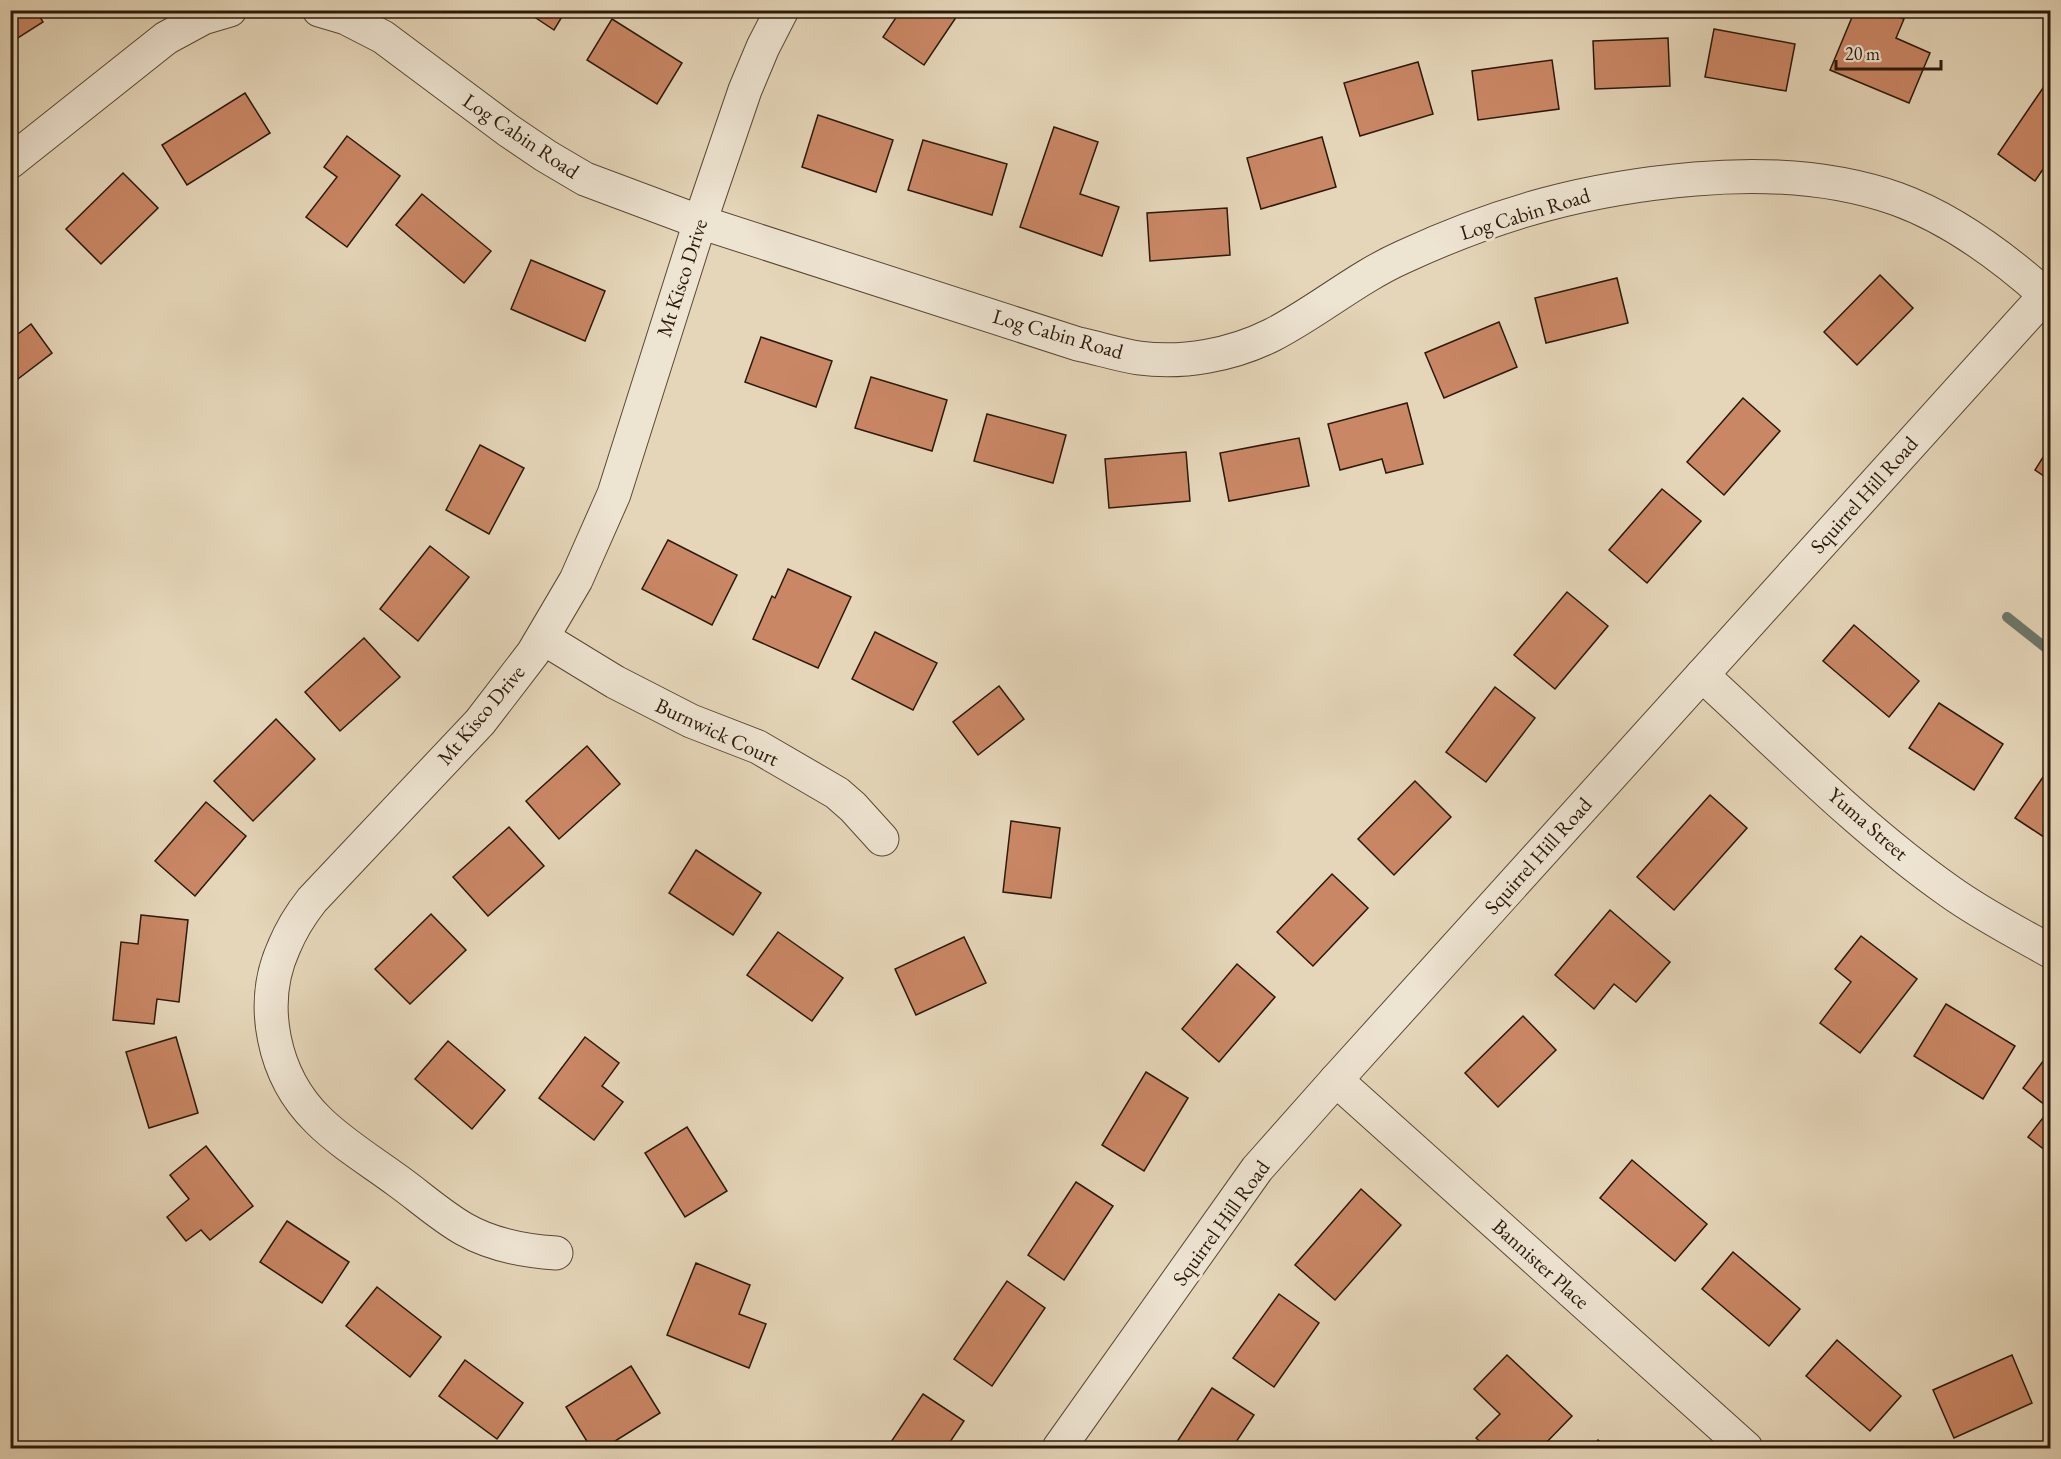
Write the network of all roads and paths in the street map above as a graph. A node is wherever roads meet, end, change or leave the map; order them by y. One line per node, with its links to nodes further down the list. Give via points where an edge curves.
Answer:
1 (230, 10): 4 (street, via 203,18 166,38)
2 (319, 10): 5 (street, Log Cabin Road, via 346,18 383,37 509,131 585,179)
3 (782, 10): 5 (street, Mt Kisco Drive, via 745,90)
4 (10, 162)
5 (700, 222): 6 (street, Log Cabin Road, via 1078,344 1140,358 1185,359 1230,352 1272,335 1400,258 1478,225 1564,198 1653,183 1733,176 1806,178 1900,201 1958,228); 7 (street, Mt Kisco Drive, via 614,494 576,580)
6 (2049, 295): 8 (street, Squirrel Hill Road)
7 (543, 638): 9 (street, Burnwick Court, via 615,682 691,721 758,747 837,793); 12 (street, Mt Kisco Drive, via 480,722 303,913 283,947 273,984 271,1022 279,1058 294,1091 317,1119 344,1142 464,1229 501,1245)
8 (1702, 675): 10 (street, Yuma Street, via 1870,829 1947,890); 11 (street, Squirrel Hill Road)
9 (882, 839)
10 (2050, 951)
11 (1336, 1080): 13 (street, Squirrel Hill Road, via 1257,1169); 14 (street, Bannister Place)
12 (556, 1253)
13 (1059, 1449)
14 (1746, 1449)

